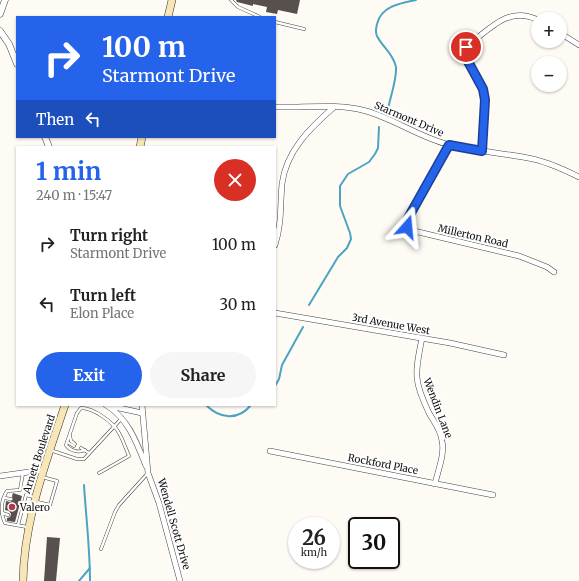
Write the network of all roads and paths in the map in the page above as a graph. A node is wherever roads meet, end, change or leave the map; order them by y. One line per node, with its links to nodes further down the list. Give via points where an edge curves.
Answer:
1 (5, 0): 4 (street)
2 (172, 0): 5 (main road)
3 (231, 0): 6 (lane, via 238,7)
4 (0, 14)
5 (168, 16)
6 (258, 16)
7 (531, 17): 17 (street, via 524,14 510,16 464,50 483,89 485,100)
8 (276, 22): 9 (lane)
9 (304, 29)
10 (0, 31): 13 (street)
11 (567, 37): 12 (street)
12 (579, 45)
13 (16, 62)
14 (276, 107): 15 (street, Starmont Drive)
15 (334, 107): 16 (street, Starmont Drive, via 356,108 376,114 436,142); 20 (street, via 310,129 294,150 284,172)
16 (449, 145): 17 (street, Starmont Drive); 22 (street, Millerton Road, via 407,220 410,230 519,256)
17 (482, 151): 18 (street, Starmont Drive, via 528,158)
18 (579, 177)
19 (276, 197): 20 (street)
20 (282, 197): 21 (street)
21 (276, 241)
22 (554, 272)
23 (276, 312): 24 (street, 3rd Avenue West)
24 (422, 338): 25 (street, 3rd Avenue West); 45 (street, Wendin Lane, via 416,379 443,442)
25 (504, 355)
26 (65, 406): 36 (main road, Arnett Boulevard)
27 (107, 406): 31 (street, Wendell Scott Drive)
28 (110, 406): 30 (street, Wendell Scott Drive)
29 (142, 406): 30 (street, Wendell Scott Drive)
30 (142, 413): 42 (street, Wendell Scott Drive)
31 (122, 418): 32 (lane); 42 (street, Wendell Scott Drive, via 136,441)
32 (114, 427): 33 (lane, via 93,410 81,408); 39 (lane); 41 (lane, via 119,432 129,456)
33 (70, 435): 34 (lane); 34 (lane, via 75,445)
34 (67, 442): 37 (lane, via 68,447 72,449 80,452)
35 (82, 447): 37 (lane)
36 (50, 450): 39 (lane, via 77,459 84,459); 43 (main road, Arnett Boulevard)
37 (85, 450): 39 (lane)
38 (270, 451): 45 (street, Rockford Place)
39 (89, 453)
40 (23, 473): 43 (street); 44 (street); 46 (lane)
41 (99, 473)
42 (148, 473): 56 (lane, via 119,505); 58 (street, Wendell Scott Drive, via 159,503)
43 (42, 474): 51 (main road, Arnett Boulevard); 51 (lane, via 57,481 50,506)
44 (0, 476)
45 (435, 484): 48 (street, Rockford Place)
46 (20, 490): 47 (lane); 49 (lane, via 7,491)
47 (26, 495): 51 (lane); 54 (lane, via 22,502)
48 (493, 495)
49 (4, 498): 50 (lane); 52 (lane)
50 (11, 499)
51 (35, 499): 55 (main road, Arnett Boulevard)
52 (2, 514): 53 (lane); 54 (lane, via 5,523)
53 (8, 515)
54 (18, 525): 55 (lane)
55 (28, 527): 57 (main road, Arnett Boulevard)
56 (101, 549)
57 (23, 581)
58 (180, 581)

